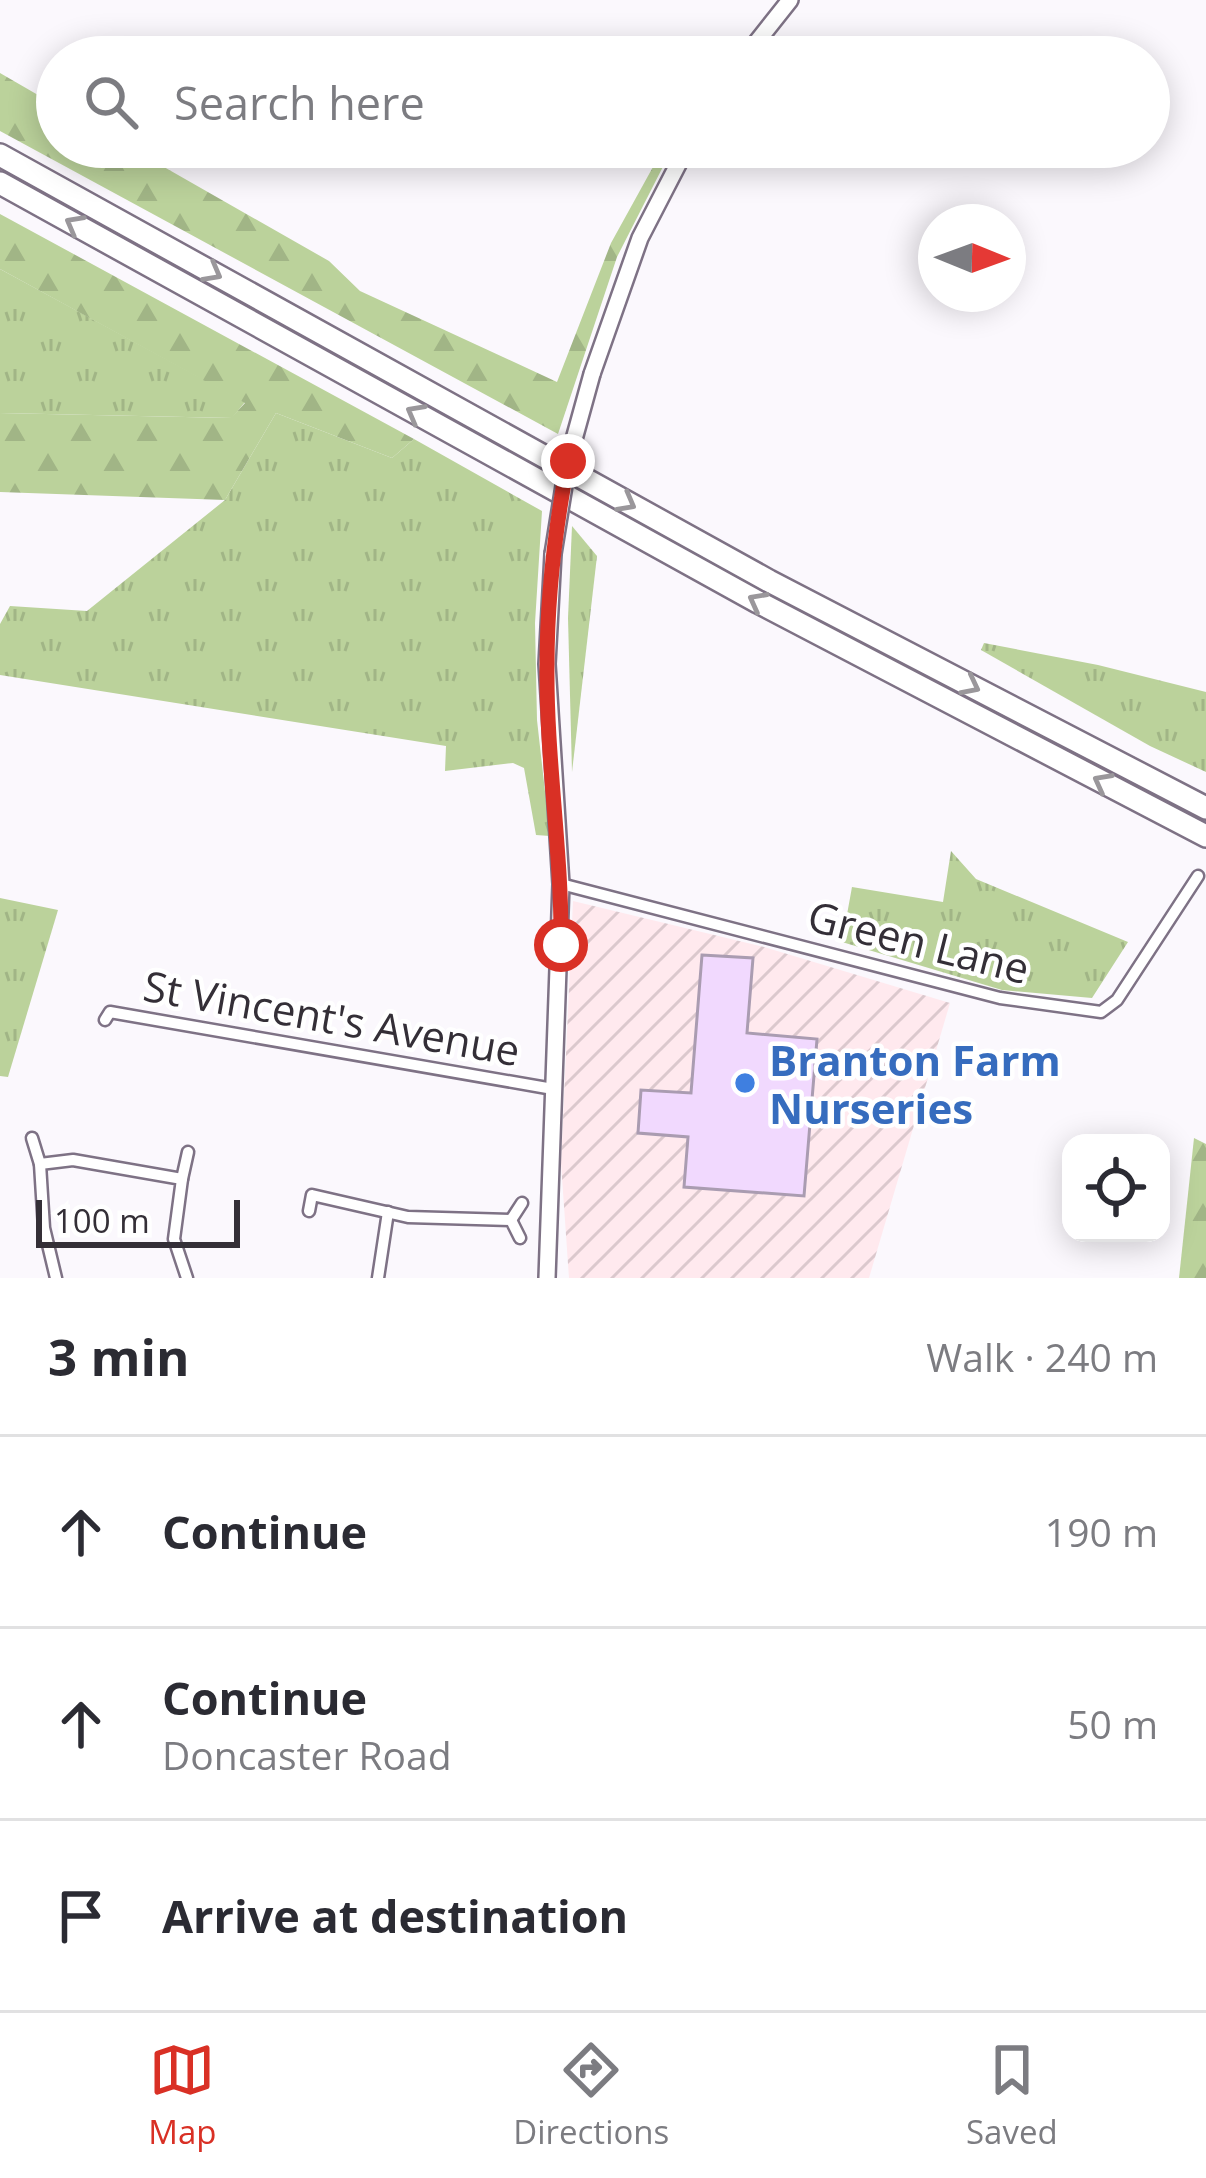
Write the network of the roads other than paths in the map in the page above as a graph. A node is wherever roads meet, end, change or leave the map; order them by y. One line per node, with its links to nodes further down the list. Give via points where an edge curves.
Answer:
1 (790, 0): 2 (main road)
2 (762, 36)
3 (0, 155): 6 (highway, one-way to 6, via 769,581)
4 (676, 168): 9 (main road, bridge, via 640,238 592,374 553,554 547,664)
5 (0, 183): 7 (highway, one-way to 5, via 758,602)
6 (1206, 808)
7 (1206, 836)
8 (1198, 876): 9 (street, Green Lane, via 1117,1000 1101,1012 1000,998)
9 (561, 884): 11 (main road)
10 (108, 1011): 11 (street, St Vincent's Avenue)
11 (553, 1088): 26 (main road)
12 (32, 1138): 14 (street)
13 (188, 1152): 15 (street)
14 (40, 1164): 15 (street, via 74,1160); 23 (street)
15 (182, 1179): 24 (street, via 174,1239)
16 (313, 1179): 17 (street)
17 (311, 1195): 19 (street); 20 (street)
18 (522, 1203): 21 (street)
19 (309, 1211)
20 (388, 1212): 21 (street); 25 (street)
21 (511, 1220): 22 (street)
22 (520, 1238)
23 (56, 1278)
24 (187, 1278)
25 (378, 1278)
26 (547, 1278)

